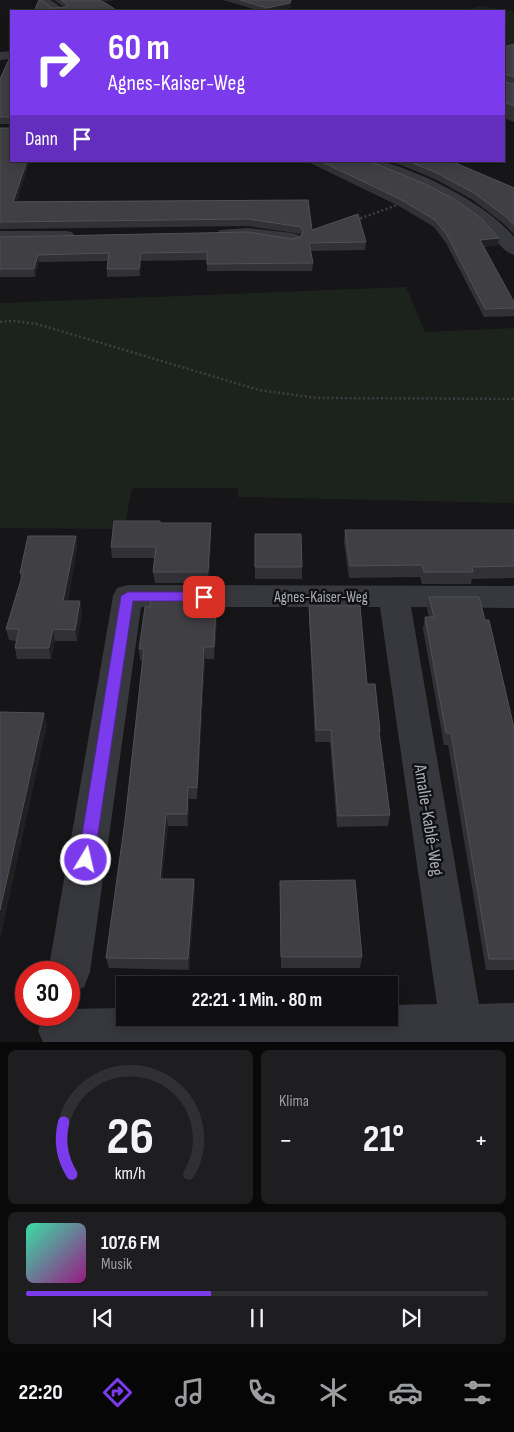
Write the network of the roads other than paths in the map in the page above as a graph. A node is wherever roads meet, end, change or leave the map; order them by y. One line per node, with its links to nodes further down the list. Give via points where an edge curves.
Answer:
1 (44, 0): 2 (street)
2 (59, 10)
3 (370, 162): 8 (street, via 479,213)
4 (208, 234): 7 (street, via 248,233)
5 (79, 236): 6 (street)
6 (0, 237)
7 (292, 239)
8 (514, 249)
9 (394, 597): 10 (street, Agnes-Kaiser-Weg); 11 (street, Agnes-Kaiser-Weg, via 128,596); 14 (street, Amalie-Kablé-Weg)
10 (514, 597)
11 (71, 961)
12 (514, 1025): 14 (street)
13 (60, 1029): 14 (street)
14 (463, 1034)

